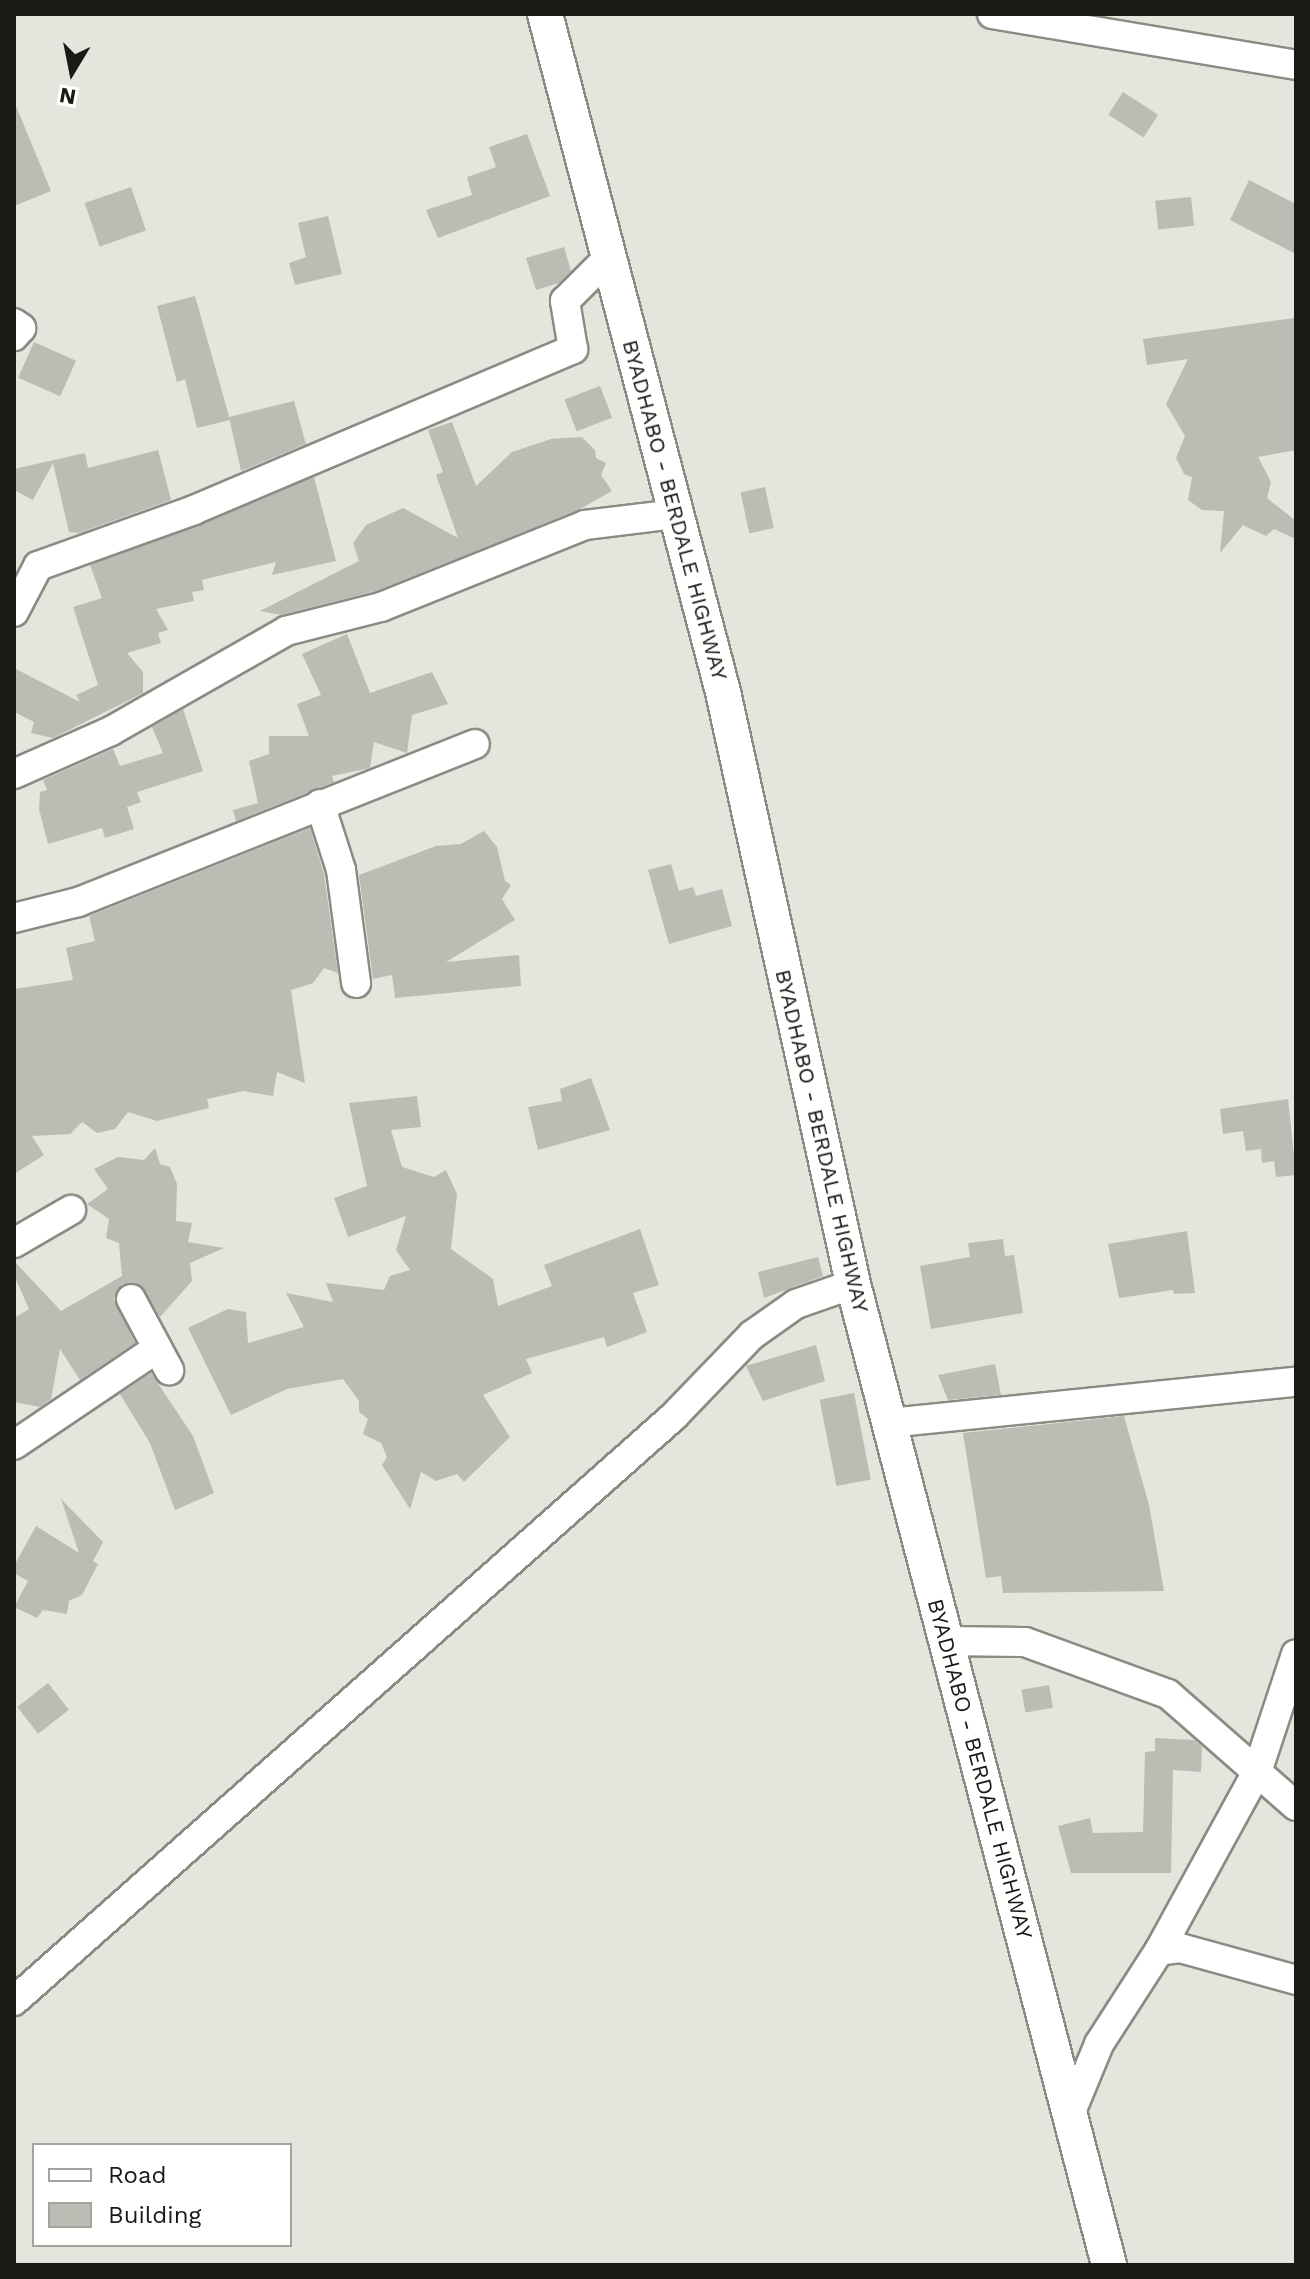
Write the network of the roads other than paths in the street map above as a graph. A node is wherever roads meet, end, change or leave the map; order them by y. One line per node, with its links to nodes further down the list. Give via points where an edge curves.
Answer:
1 (545, 14): 4 (main road, BYADHABO - BERDALE HIGHWAY)
2 (992, 14): 3 (street)
3 (1296, 65)
4 (609, 257): 7 (main road, BYADHABO - BERDALE HIGHWAY); 8 (street, via 565,301 573,349 194,510 38,566)
5 (14, 323): 6 (street, via 21,328)
6 (14, 336)
7 (676, 514): 10 (street, via 585,525 381,607 286,631 111,731); 16 (main road, BYADHABO - BERDALE HIGHWAY, via 723,692)
8 (14, 612)
9 (475, 744): 11 (street)
10 (14, 774)
11 (320, 804): 12 (street, via 78,902); 13 (street, via 341,870)
12 (14, 918)
13 (356, 983)
14 (71, 1210): 15 (street)
15 (14, 1243)
16 (853, 1284): 19 (main road, BYADHABO - BERDALE HIGHWAY); 27 (street, via 796,1304 752,1335 673,1417)
17 (131, 1299): 20 (street, via 162,1360)
18 (1296, 1382): 19 (street)
19 (889, 1423): 21 (main road, BYADHABO - BERDALE HIGHWAY)
20 (14, 1445)
21 (945, 1641): 23 (street, via 1025,1642 1168,1694); 28 (main road, BYADHABO - BERDALE HIGHWAY)
22 (1296, 1654): 23 (street)
23 (1257, 1772): 24 (street); 25 (street)
24 (1296, 1806)
25 (1159, 1951): 26 (street, via 1180,1948); 28 (street, via 1099,2044)
26 (1296, 1980)
27 (14, 2001)
28 (1071, 2112): 29 (main road, BYADHABO - BERDALE HIGHWAY)
29 (1109, 2265)

